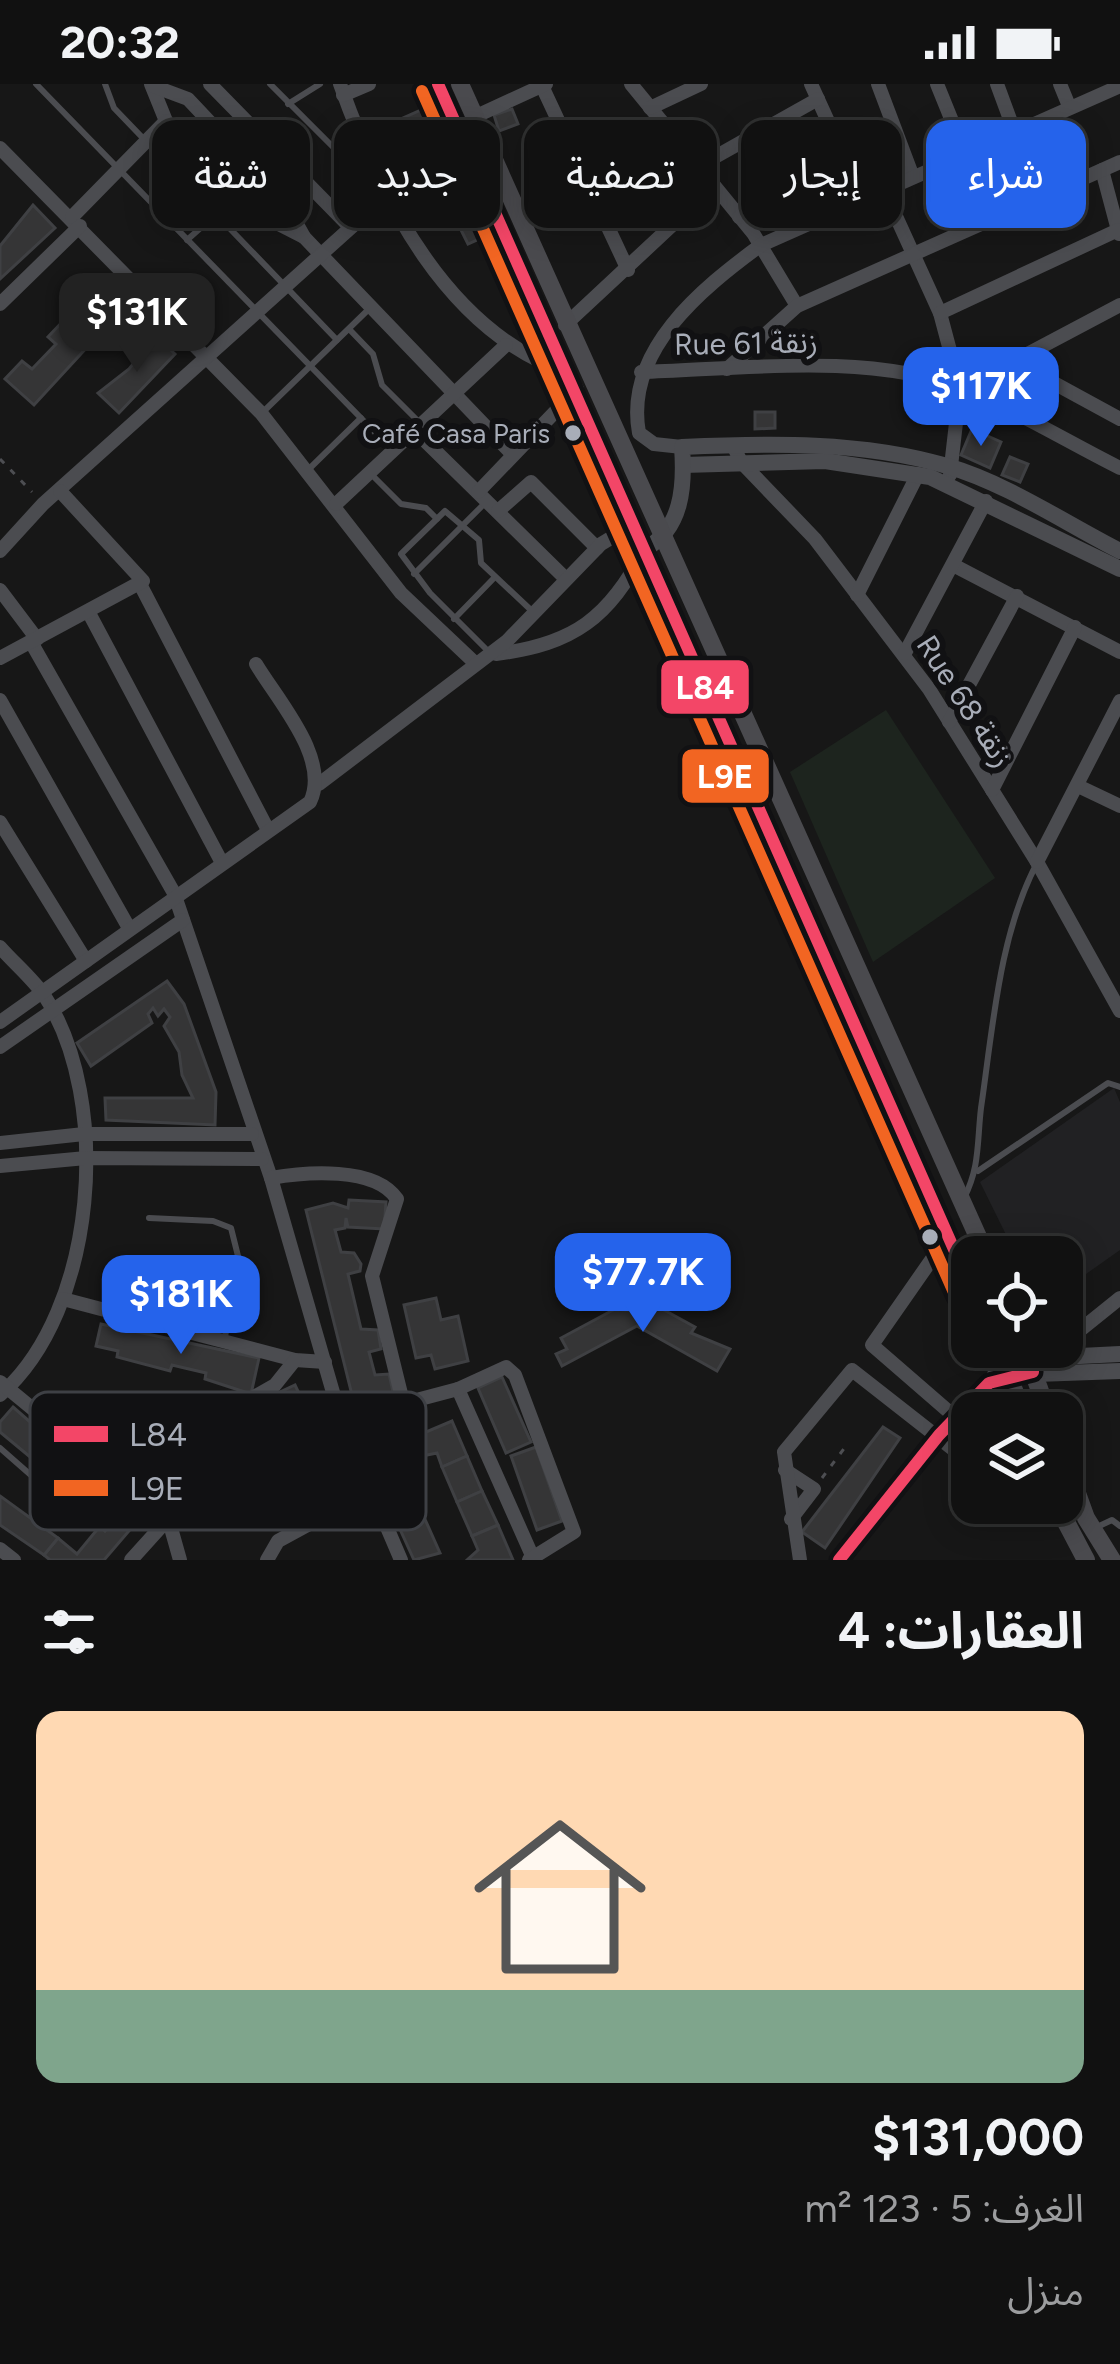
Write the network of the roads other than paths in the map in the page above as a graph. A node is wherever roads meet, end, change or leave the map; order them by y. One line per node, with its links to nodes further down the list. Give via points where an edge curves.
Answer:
1 (35, 84): 44 (lane)
2 (104, 84): 38 (lane, via 114,108)
3 (207, 84): 20 (street); 28 (street)
4 (270, 84): 22 (lane)
5 (320, 84): 22 (lane)
6 (369, 84): 19 (street)
7 (438, 84): 30 (main road)
8 (460, 84): 25 (main road)
9 (631, 84): 24 (street)
10 (701, 84): 24 (street)
11 (811, 84): 21 (street)
12 (878, 84): 47 (street)
13 (937, 84): 34 (street)
14 (997, 84): 35 (street)
15 (1060, 84): 23 (street)
16 (152, 85): 20 (street); 26 (street)
17 (544, 85): 25 (street); 31 (street)
18 (1120, 86): 23 (street)
19 (342, 90): 29 (street)
20 (188, 99): 27 (street)
21 (818, 99): 33 (street); 42 (street)
22 (288, 104): 41 (lane)
23 (1069, 106): 36 (street)
24 (650, 108): 32 (street)
25 (474, 117): 81 (main road)
26 (166, 120)
27 (207, 120)
28 (244, 120)
29 (354, 120)
30 (454, 120)
31 (558, 120)
32 (660, 120)
33 (827, 120)
34 (952, 120)
35 (1010, 120)
36 (1038, 120)
37 (152, 135): 38 (street)
38 (148, 139): 39 (lane); 44 (street)
39 (152, 143)
40 (0, 148): 54 (street)
41 (334, 148)
42 (717, 156)
43 (1120, 162): 45 (street)
44 (119, 169): 54 (street); 69 (lane)
45 (1102, 170): 48 (street); 67 (street)
46 (926, 171): 47 (street)
47 (914, 177): 49 (street)
48 (1086, 177)
49 (902, 182)
50 (310, 186): 52 (street)
51 (717, 193): 53 (street)
52 (334, 211)
53 (739, 217): 70 (street)
54 (76, 221): 75 (street); 85 (street)
55 (500, 221): 89 (main road)
56 (199, 228): 69 (lane)
57 (231, 228): 74 (lane)
58 (281, 228): 68 (street)
59 (301, 228): 68 (street)
60 (349, 228): 71 (street)
61 (405, 228): 84 (street)
62 (606, 228): 73 (street)
63 (671, 228): 73 (street)
64 (797, 228): 70 (street)
65 (900, 228): 72 (street)
66 (972, 228): 72 (street)
67 (1119, 233): 80 (street)
68 (304, 236): 71 (street)
69 (187, 239): 79 (lane)
70 (760, 245): 77 (street); 88 (street, via 651,348)
71 (321, 254): 74 (street); 78 (street)
72 (911, 255): 77 (street); 80 (street)
73 (628, 270): 81 (street)
74 (286, 286): 79 (street); 83 (lane)
75 (0, 304)
76 (1120, 305): 94 (street, via 1020,358)
77 (797, 306): 87 (street)
78 (371, 307): 82 (lane); 91 (street)
79 (257, 313): 85 (street); 86 (lane)
80 (940, 314): 90 (street)
81 (565, 326): 112 (main road)
82 (350, 329): 83 (lane); 95 (lane)
83 (338, 340): 86 (lane)
84 (506, 345): 89 (street); 91 (street)
85 (208, 359): 92 (street); 105 (street)
86 (310, 366): 92 (lane); 93 (lane)
87 (727, 369): 88 (street, Rue 61 زنقة); 90 (street, Rue 61 زنقة, via 817,367)
88 (640, 372): 99 (street, via 639,434)
89 (576, 388): 97 (street); 111 (main road)
90 (960, 388): 100 (street, Rue 61 زنقة); 104 (street)
91 (454, 394): 95 (street); 97 (street)
92 (261, 413): 101 (street)
93 (361, 418): 96 (lane); 101 (lane)
94 (1120, 419)
95 (418, 428): 96 (street); 106 (street)
96 (394, 452): 102 (street)
97 (512, 454): 106 (street)
98 (737, 454): 99 (street); 103 (street); 104 (street, via 851,450); 124 (street, Rue 68 زنقة)
99 (683, 456): 112 (street, via 675,521)
100 (1120, 468)
101 (309, 469): 108 (street)
102 (371, 474): 108 (street); 109 (lane, via 401,504 427,508)
103 (918, 474): 104 (street); 124 (street)
104 (950, 475): 107 (street); 115 (street)
105 (61, 491): 114 (street); 121 (street, via 138,571)
106 (488, 501): 110 (lane); 113 (street, via 530,482); 120 (street)
107 (986, 501): 116 (street); 117 (street)
108 (335, 504): 126 (street)
109 (436, 519): 110 (lane, via 448,509); 118 (lane, via 401,554)
110 (466, 524): 118 (lane); 119 (lane)
111 (634, 524): 112 (main road); 113 (street)
112 (654, 544): 134 (street, via 614,603 584,626 549,644); 168 (main road); 170 (main road)
113 (597, 548): 120 (street)
114 (0, 550)
115 (1120, 551)
116 (955, 566): 125 (street); 133 (street)
117 (1120, 569)
118 (414, 574): 123 (lane)
119 (495, 577): 128 (lane); 129 (lane)
120 (566, 578): 128 (street)
121 (141, 586): 127 (street); 146 (street)
122 (0, 590): 131 (street)
123 (430, 593): 126 (lane); 129 (lane)
124 (857, 595): 133 (street, Rue 68 زنقة)
125 (1017, 596): 130 (street); 140 (street)
126 (414, 607): 136 (street)
127 (89, 613): 131 (street); 147 (street)
128 (535, 614): 134 (street)
129 (454, 619): 134 (lane)
130 (1075, 627): 132 (street); 143 (street)
131 (34, 640): 135 (street); 149 (street)
132 (1120, 652)
133 (905, 653): 140 (street, Rue 68 زنقة)
134 (490, 654): 136 (street)
135 (0, 658)
136 (475, 663): 141 (street)
137 (256, 664): 141 (street)
138 (0, 700): 151 (street)
139 (1120, 701): 142 (street)
140 (949, 722): 143 (street, Rue 68 زنقة)
141 (319, 784): 146 (street, via 310,802)
142 (1078, 786): 144 (street); 148 (street)
143 (992, 790): 148 (street, Rue 68 زنقة)
144 (1120, 806)
145 (0, 823): 153 (street)
146 (268, 830): 147 (street)
147 (221, 861): 149 (street)
148 (1037, 862): 155 (street, Rue 68 زنقة); 166 (lane, via 1012,932)
149 (174, 893): 150 (street); 151 (street)
150 (183, 920): 156 (street); 161 (street)
151 (129, 928): 153 (street)
152 (0, 947): 154 (street)
153 (86, 961): 154 (street)
154 (43, 993): 156 (street); 157 (street)
155 (1120, 1011)
156 (52, 1012): 158 (street); 160 (street, via 73,1061)
157 (0, 1022)
158 (0, 1047)
159 (1120, 1087): 166 (lane, via 1108,1083 1080,1098)
160 (84, 1134): 161 (street); 162 (street); 163 (street)
161 (252, 1134): 164 (street)
162 (0, 1143)
163 (86, 1158): 164 (street); 165 (street); 174 (street, via 80,1235)
164 (262, 1159): 167 (street)
165 (0, 1166)
166 (977, 1172): 168 (lane)
167 (271, 1178): 180 (street); 188 (street, via 344,1176 397,1198 372,1276)
168 (962, 1202): 171 (main road)
169 (149, 1218): 176 (lane, via 231,1228 239,1259)
170 (949, 1236): 172 (main road); 192 (street, via 872,1346)
171 (977, 1236)
172 (951, 1241)
173 (1120, 1298): 175 (street)
174 (63, 1299): 176 (street); 184 (street)
175 (1083, 1328)
176 (224, 1341): 179 (street)
177 (1083, 1353): 178 (street)
178 (1120, 1354)
179 (296, 1360): 180 (street); 186 (street)
180 (326, 1362): 187 (street)
181 (1083, 1366): 183 (street)
182 (999, 1368): 189 (street)
183 (1120, 1371)
184 (2, 1389): 191 (street)
185 (458, 1389): 190 (street); 209 (street); 209 (street, via 506,1367 515,1375 574,1532)
186 (263, 1392)
187 (334, 1392)
188 (401, 1392)
189 (980, 1392)
190 (426, 1399)
191 (30, 1411)
192 (951, 1414)
193 (951, 1422): 194 (street)
194 (939, 1435): 195 (street); 197 (street, via 852,1370 787,1445); 216 (street)
195 (951, 1446)
196 (0, 1448): 198 (lane)
197 (785, 1470): 200 (street); 200 (street, via 814,1489)
198 (30, 1474)
199 (1083, 1513): 203 (main road)
200 (791, 1519): 215 (street)
201 (1067, 1524): 217 (main road)
202 (1120, 1526): 203 (lane, via 1108,1521)
203 (1093, 1529): 218 (main road)
204 (160, 1530): 211 (street)
205 (172, 1530): 212 (street)
206 (298, 1530): 213 (street, via 278,1541)
207 (389, 1530): 214 (street)
208 (0, 1549): 210 (street)
209 (532, 1559)
210 (14, 1560)
211 (131, 1560)
212 (180, 1560)
213 (267, 1560)
214 (401, 1560)
215 (800, 1560)
216 (839, 1560)
217 (1086, 1560)
218 (1112, 1560)

